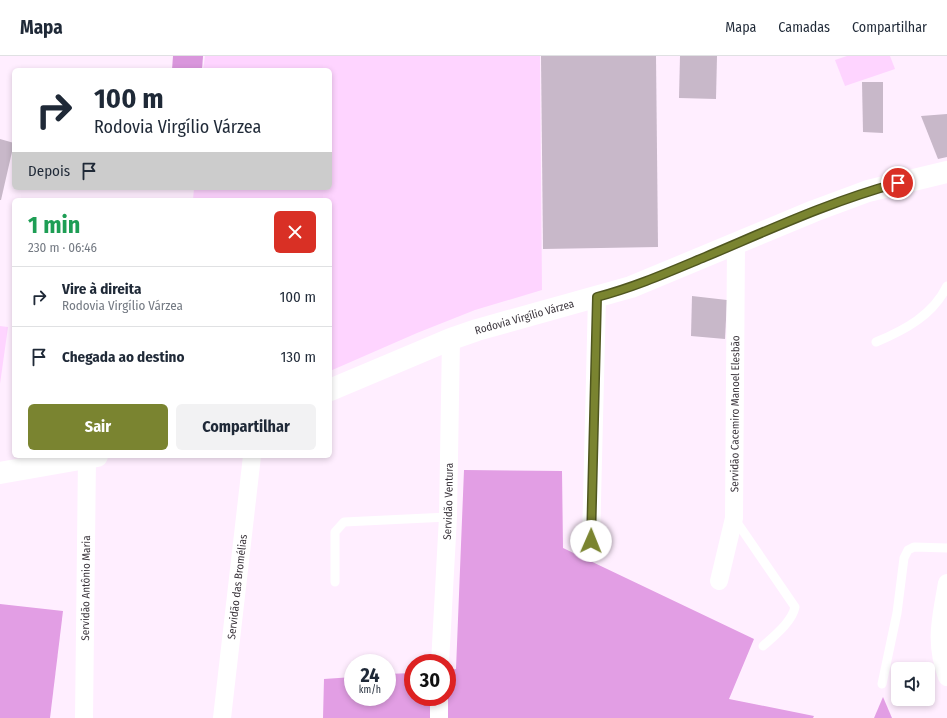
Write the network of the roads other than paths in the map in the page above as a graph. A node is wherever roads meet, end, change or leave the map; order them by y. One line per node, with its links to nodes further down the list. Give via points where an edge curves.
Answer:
1 (947, 172): 2 (main road, Rodovia Virgílio Várzea, via 868,191)
2 (736, 244): 4 (main road, Rodovia Virgílio Várzea, via 637,285); 13 (street, Servidão Cacemiro Manoel Elesbão)
3 (947, 286): 6 (lane, via 943,295 927,313 900,332)
4 (597, 297): 5 (main road, Rodovia Virgílio Várzea); 14 (street)
5 (451, 339): 7 (main road, Rodovia Virgílio Várzea); 12 (street, Servidão Ventura)
6 (876, 342)
7 (332, 389)
8 (86, 458): 11 (main road)
9 (92, 458): 24 (street, Servidão Antônio Maria)
10 (252, 458): 25 (street, Servidão das Bromélias)
11 (0, 473)
12 (448, 517): 17 (lane, via 344,522 335,532); 20 (street, Servidão Ventura)
13 (734, 518): 16 (street, Servidão Cacemiro Manoel Elesbão); 19 (lane, via 795,606 781,629)
14 (591, 541)
15 (947, 548): 22 (lane, via 914,547 908,550 904,558 897,613)
16 (718, 581)
17 (335, 582)
18 (947, 583): 21 (street, via 938,640)
19 (763, 646)
20 (440, 654)
21 (947, 677)
22 (882, 684)
23 (440, 706): 26 (street)
24 (84, 718)
25 (222, 718)
26 (439, 718)

